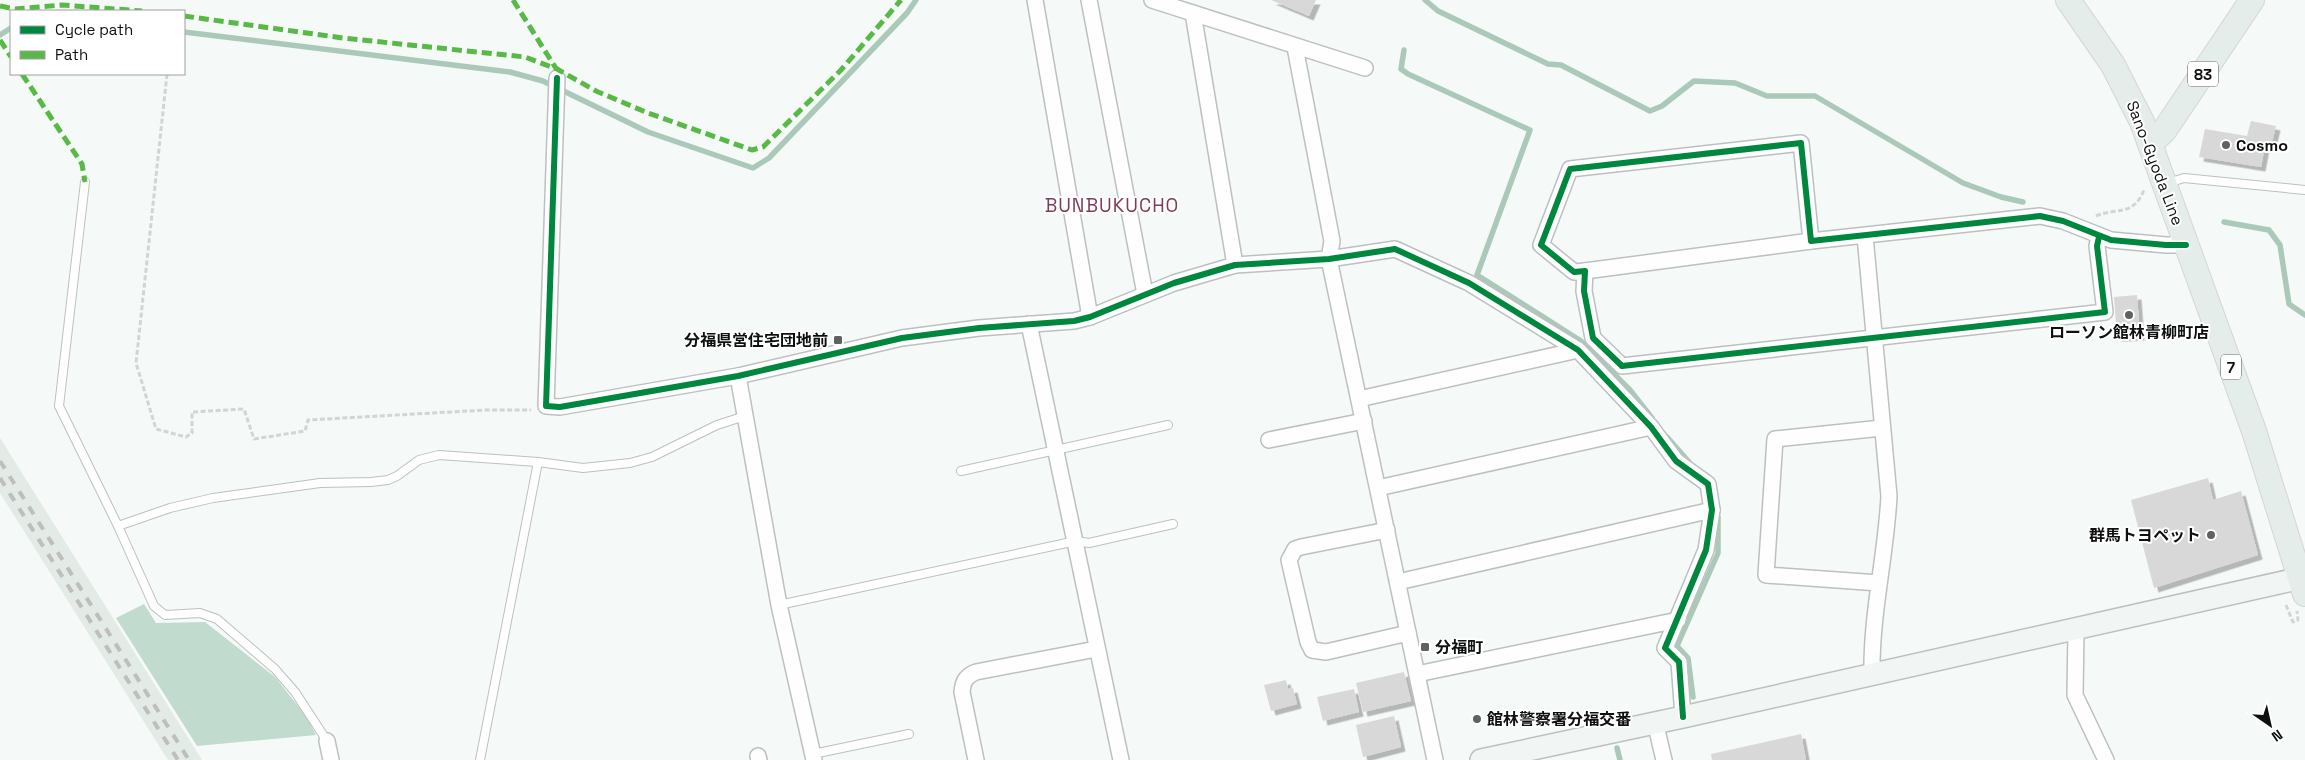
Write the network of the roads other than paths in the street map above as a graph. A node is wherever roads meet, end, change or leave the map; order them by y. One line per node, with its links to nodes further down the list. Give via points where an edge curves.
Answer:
1 (1035, 0): 22 (street)
2 (1089, 0): 21 (street)
3 (1152, 0): 6 (street)
4 (2068, 0): 10 (main road, Sano-Gyoda Line / 7, via 2113,65)
5 (2252, 0): 10 (main road, 83, via 2164,131)
6 (1193, 13): 7 (street); 19 (street)
7 (1295, 47): 8 (street); 18 (street, via 1332,241)
8 (1365, 68)
9 (557, 78): 26 (street, via 546,406 560,407)
10 (2150, 144): 12 (main road, Sano-Gyoda Line / 7)
11 (85, 182): 40 (lane, via 59,406)
12 (2155, 186): 13 (lane, via 2184,178); 17 (main road, Sano-Gyoda Line / 7)
13 (2305, 190)
14 (1865, 236): 15 (street, via 2040,216 2063,221); 16 (street); 24 (street)
15 (2099, 237): 17 (street, via 2166,245); 24 (street, via 2097,246 2105,312)
16 (1811, 241): 20 (street); 20 (street, via 1801,144 1570,169 1541,245 1574,272)
17 (2186, 244): 44 (main road, Sano-Gyoda Line / 7, via 2254,431)
18 (1329, 259): 19 (street); 25 (street, via 1395,249 1469,283); 27 (street)
19 (1235, 265): 21 (street)
20 (1585, 271): 24 (street, via 1584,291 1593,338 1622,366)
21 (1145, 294): 22 (street)
22 (1090, 317): 23 (street)
23 (1029, 324): 26 (street, via 902,338); 34 (street)
24 (1873, 338): 32 (street)
25 (1578, 350): 27 (street); 31 (street)
26 (738, 376): 28 (street)
27 (1359, 399): 29 (street)
28 (745, 416): 35 (lane, via 718,425 652,457 630,463 583,468); 46 (street)
29 (1364, 421): 33 (street); 37 (street)
30 (1168, 425): 34 (lane)
31 (1651, 427): 37 (street); 38 (street, via 1676,461 1708,484)
32 (1882, 428): 45 (street, via 1888,496 1887,535); 45 (street, via 1775,438 1766,575)
33 (1269, 440)
34 (1055, 451): 36 (lane); 42 (street)
35 (538, 462): 40 (lane, via 439,455 427,457 388,480 320,483 212,498); 59 (lane)
36 (961, 470)
37 (1378, 488): 41 (street)
38 (1712, 510): 43 (street); 47 (street, via 1706,550)
39 (1173, 524): 42 (lane, via 1090,543)
40 (118, 526): 56 (lane, via 154,606 166,615 200,613 217,619 290,686)
41 (1387, 530): 43 (street); 49 (street, via 1301,547 1295,549 1289,560 1312,650 1326,652)
42 (1076, 541): 46 (lane); 50 (street)
43 (1398, 582): 49 (street)
44 (2304, 583): 48 (street)
45 (1879, 584): 52 (street)
46 (780, 605): 57 (street)
47 (1678, 620): 51 (street); 53 (street, via 1665,648 1679,662)
48 (2076, 629): 52 (street); 65 (street, via 2075,695)
49 (1408, 633): 51 (street)
50 (1096, 649): 60 (street, via 968,675 962,692); 61 (street)
51 (1417, 674): 62 (street)
52 (1872, 674): 53 (street)
53 (1683, 717): 54 (street)
54 (1655, 722): 63 (street); 64 (street)
55 (909, 734): 57 (lane)
56 (327, 741): 58 (street)
57 (814, 757)
58 (331, 760)
59 (480, 760)
60 (976, 760)
61 (1120, 760)
62 (1435, 760)
63 (1481, 760)
64 (1664, 760)
65 (2106, 760)

